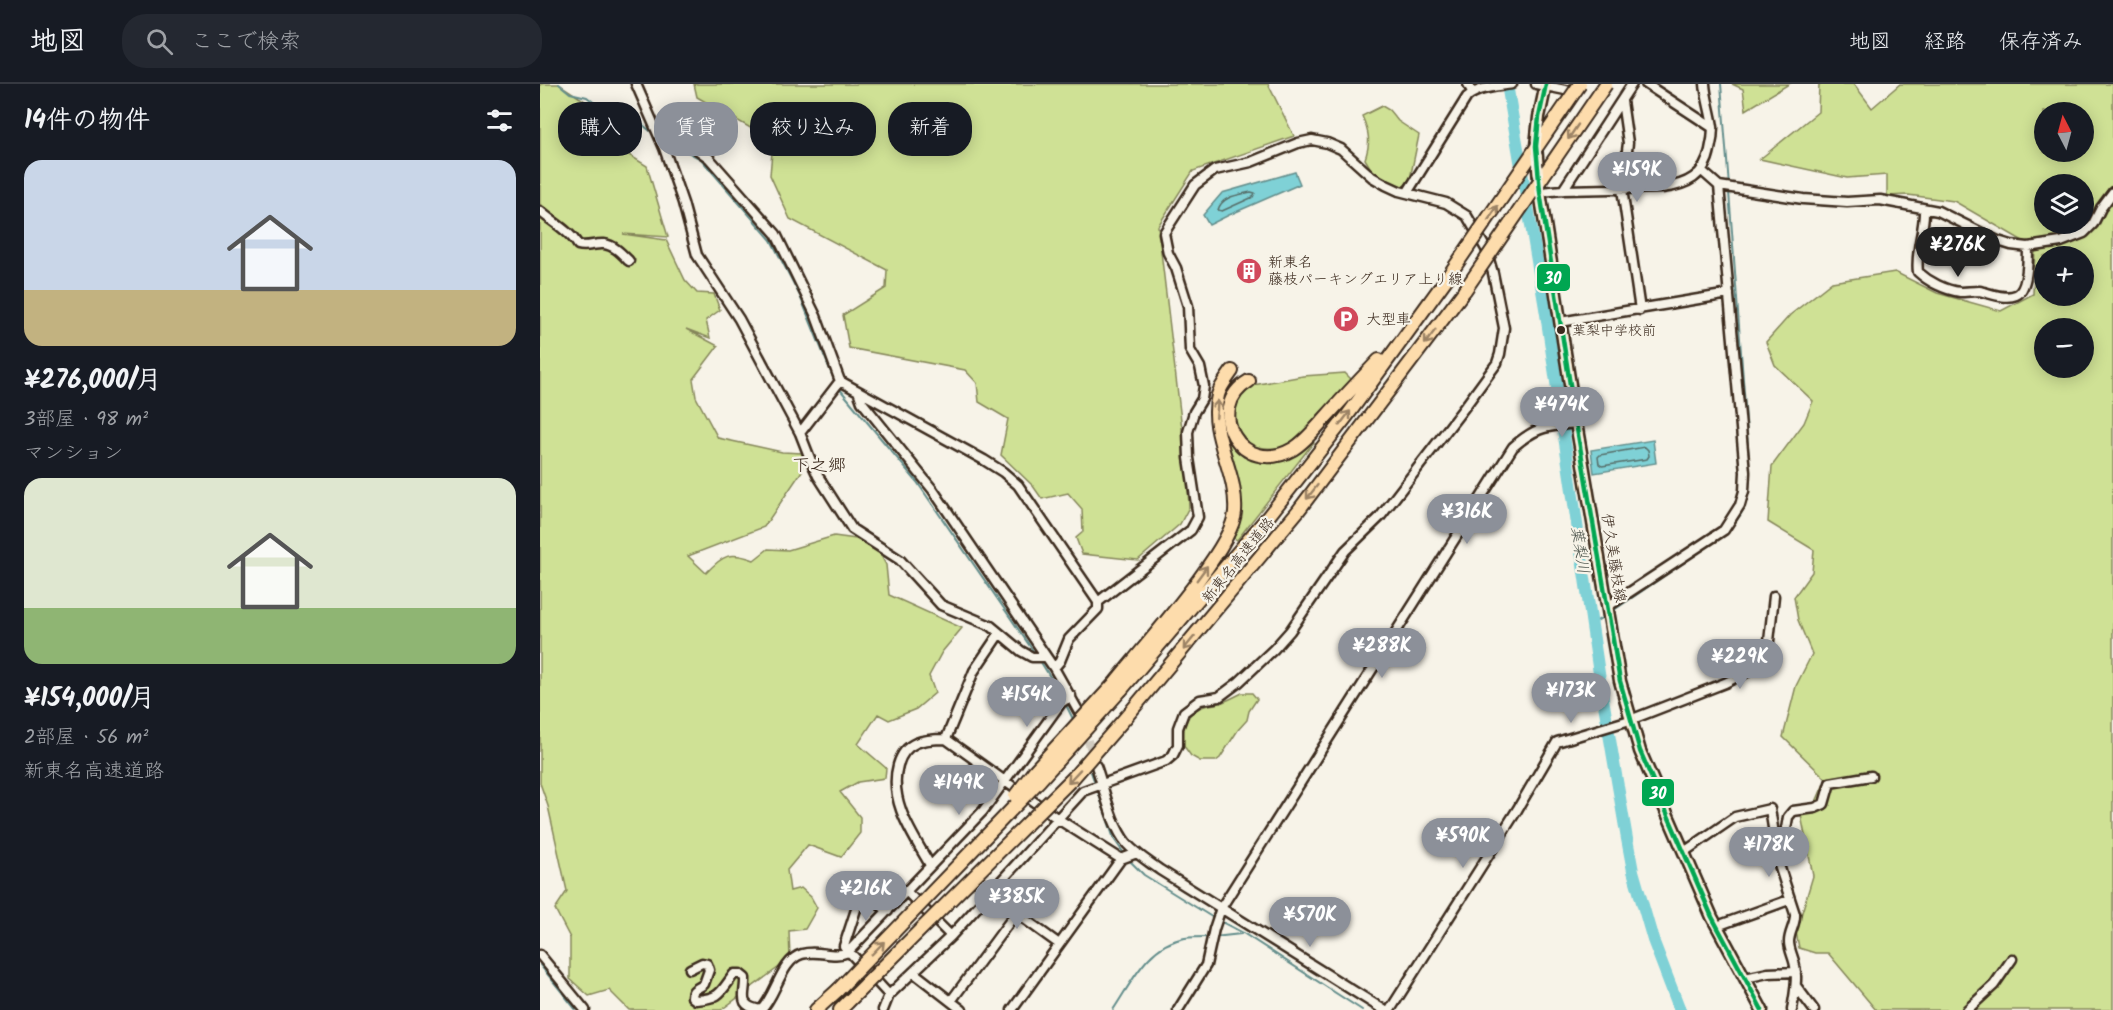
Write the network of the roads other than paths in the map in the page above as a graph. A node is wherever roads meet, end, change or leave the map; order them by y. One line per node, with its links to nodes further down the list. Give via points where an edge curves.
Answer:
1 (636, 84): 11 (street)
2 (1512, 84): 9 (street)
3 (1579, 84): 8 (street, via 1570,91); 29 (highway, 新東名高速道路, one-way to 3, bridge)
4 (1606, 84): 76 (highway, 新東名高速道路, one-way to 76, bridge, via 1465,290 1298,511 1065,786)
5 (1632, 84): 10 (street)
6 (1646, 84): 12 (street)
7 (1705, 84): 12 (street)
8 (1542, 85): 19 (main road, 伊久美藤枝線, via 1536,146)
9 (1470, 88): 21 (street)
10 (1622, 100): 17 (street, via 1628,143); 18 (street)
11 (654, 123)
12 (1713, 128): 15 (street, via 1709,156)
13 (667, 156): 35 (street, via 697,255 739,320)
14 (706, 156): 31 (street, via 776,234 816,316)
15 (1702, 171): 16 (street); 17 (street, via 1693,180 1677,186)
16 (1719, 186): 22 (street, via 1803,199 1880,200); 26 (street)
17 (1622, 189): 18 (street); 27 (street)
18 (1563, 190): 19 (street)
19 (1540, 192): 28 (main road, 伊久美藤枝線)
20 (2113, 192): 24 (street, via 2084,232 2061,242)
21 (1407, 193): 37 (street, via 1372,177 1341,149 1312,140 1215,170 1195,184 1164,232 1188,306 1190,350 1203,380 1202,399 1188,432 1198,517 1187,534); 50 (street, via 1458,209 1467,216 1483,243 1504,328 1497,363 1380,517 1345,551 1274,649 1219,697 1200,700 1184,712 1178,728 1178,745 1166,762)
22 (1924, 209): 24 (street, via 1938,211 1998,241); 24 (street, via 1917,264 1918,272 1929,282 1958,292 2016,295 2024,288)
23 (540, 211): 25 (street, via 578,245 604,244)
24 (2028, 247)
25 (629, 261)
26 (1729, 294): 27 (street); 38 (street, via 1745,472 1740,505 1724,530)
27 (1640, 309): 28 (street)
28 (1560, 322): 34 (main road, 伊久美藤枝線)
29 (1411, 327): 32 (highway, via 1310,434 1278,456 1251,454 1228,423 1230,404 1240,387); 42 (highway, 新東名高速道路, one-way to 29, via 1267,518)
30 (1232, 371): 42 (highway, one-way to 30, via 1232,529 1234,492 1215,423 1218,393)
31 (840, 381): 33 (street); 35 (street)
32 (1250, 381)
33 (858, 391): 37 (street, via 984,460 1018,485); 40 (street, via 862,402 933,490)
34 (1576, 423): 38 (main road, 伊久美藤枝線); 60 (street, via 1529,433 1513,447)
35 (801, 433): 39 (street, via 810,461 852,530 900,560 942,605 991,626)
36 (1774, 596): 45 (street, via 1763,660 1725,683)
37 (1098, 602): 41 (street, via 1098,609 1069,639)
38 (1607, 607): 45 (main road, 伊久美藤枝線)
39 (999, 634): 40 (street, via 1032,657); 46 (street, via 975,671)
40 (1045, 657): 41 (street)
41 (1054, 668): 43 (street)
42 (1117, 687): 79 (highway, 新東名高速道路, one-way to 42, bridge, via 972,851)
43 (1071, 696): 44 (street); 49 (street)
44 (1080, 714)
45 (1627, 721): 53 (main road, 伊久美藤枝線); 85 (street, via 1557,742)
46 (946, 738): 49 (street); 56 (street, via 908,746 901,753 895,777 899,805)
47 (1095, 766): 50 (street)
48 (1871, 776): 52 (street, via 1830,783 1824,804 1793,811 1788,817 1784,841)
49 (1005, 781): 51 (street); 56 (street)
50 (1102, 784): 51 (street, via 1083,791); 54 (street, via 1120,831)
51 (1058, 819): 55 (street); 58 (street)
52 (1776, 847): 53 (street, via 1770,809 1736,817); 59 (street)
53 (1684, 852): 63 (main road, 伊久美藤枝線)
54 (1137, 853): 55 (street); 60 (street)
55 (1121, 859): 65 (street)
56 (930, 865): 57 (street)
57 (906, 891): 61 (street); 64 (street)
58 (990, 894): 62 (street); 64 (street)
59 (1789, 900): 63 (street); 71 (street, via 1796,920 1789,943)
60 (1221, 908): 83 (street, via 1206,965); 84 (street)
61 (888, 911): 66 (street); 66 (street, via 862,891 844,946)
62 (1016, 913): 65 (street); 75 (street)
63 (1717, 926): 72 (main road, 伊久美藤枝線)
64 (951, 936): 70 (street)
65 (1059, 944): 82 (street)
66 (848, 952): 74 (street); 78 (street, via 837,956 797,956)
67 (540, 955): 77 (street)
68 (2012, 959): 89 (street, via 1994,985)
69 (690, 969): 78 (street, via 702,963 709,970 704,984 692,992 696,1000 712,999 734,974 740,974 745,978 745,1003)
70 (913, 972): 74 (street); 75 (street)
71 (1796, 972): 72 (street); 73 (street)
72 (1745, 978): 86 (main road, 伊久美藤枝線)
73 (1796, 986): 87 (street); 88 (street)
74 (889, 995): 80 (street)
75 (951, 1001): 81 (street)
76 (844, 1006)
77 (585, 1010)
78 (760, 1010)
79 (816, 1010)
80 (883, 1010)
81 (962, 1010)
82 (1012, 1010)
83 (1178, 1010)
84 (1384, 1010)
85 (1390, 1010)
86 (1762, 1010)
87 (1792, 1010)
88 (1814, 1010)
89 (1967, 1010)

